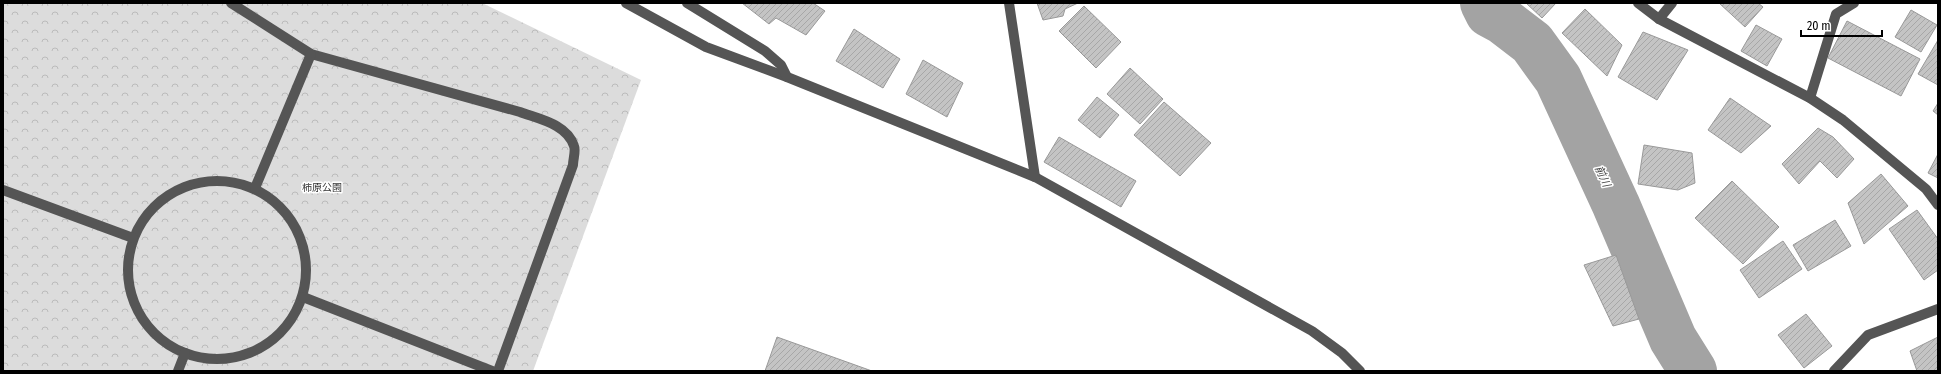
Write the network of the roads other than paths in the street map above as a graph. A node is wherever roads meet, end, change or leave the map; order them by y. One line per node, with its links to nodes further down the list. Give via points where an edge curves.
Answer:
1 (231, 3): 9 (street)
2 (626, 3): 10 (street, via 706,47)
3 (687, 3): 10 (street, via 764,51 781,65)
4 (1009, 3): 12 (street)
5 (1638, 3): 8 (street)
6 (1672, 3): 8 (street)
7 (1854, 3): 11 (street, via 1836,14)
8 (1659, 19): 11 (street)
9 (311, 54): 13 (street); 22 (street, via 520,112 553,123 569,136 575,147 573,164)
10 (787, 77): 12 (street)
11 (1810, 98): 15 (street, via 1844,120 1926,189)
12 (1035, 177): 23 (street, via 1312,331 1342,353)
13 (256, 188): 16 (street, via 227,180 198,182 170,193 148,212); 17 (street, via 277,202 294,222 304,246 308,271)
14 (3, 190): 16 (street)
15 (1938, 206)
16 (133, 238): 19 (street, via 128,260 128,284 135,306 147,326 164,342)
17 (304, 297): 19 (street, via 290,323 269,344 243,356 213,360); 21 (street)
18 (1938, 309): 24 (street, via 1868,335)
19 (185, 353): 20 (street)
20 (178, 371)
21 (492, 371)
22 (498, 371)
23 (1360, 371)
24 (1834, 371)

